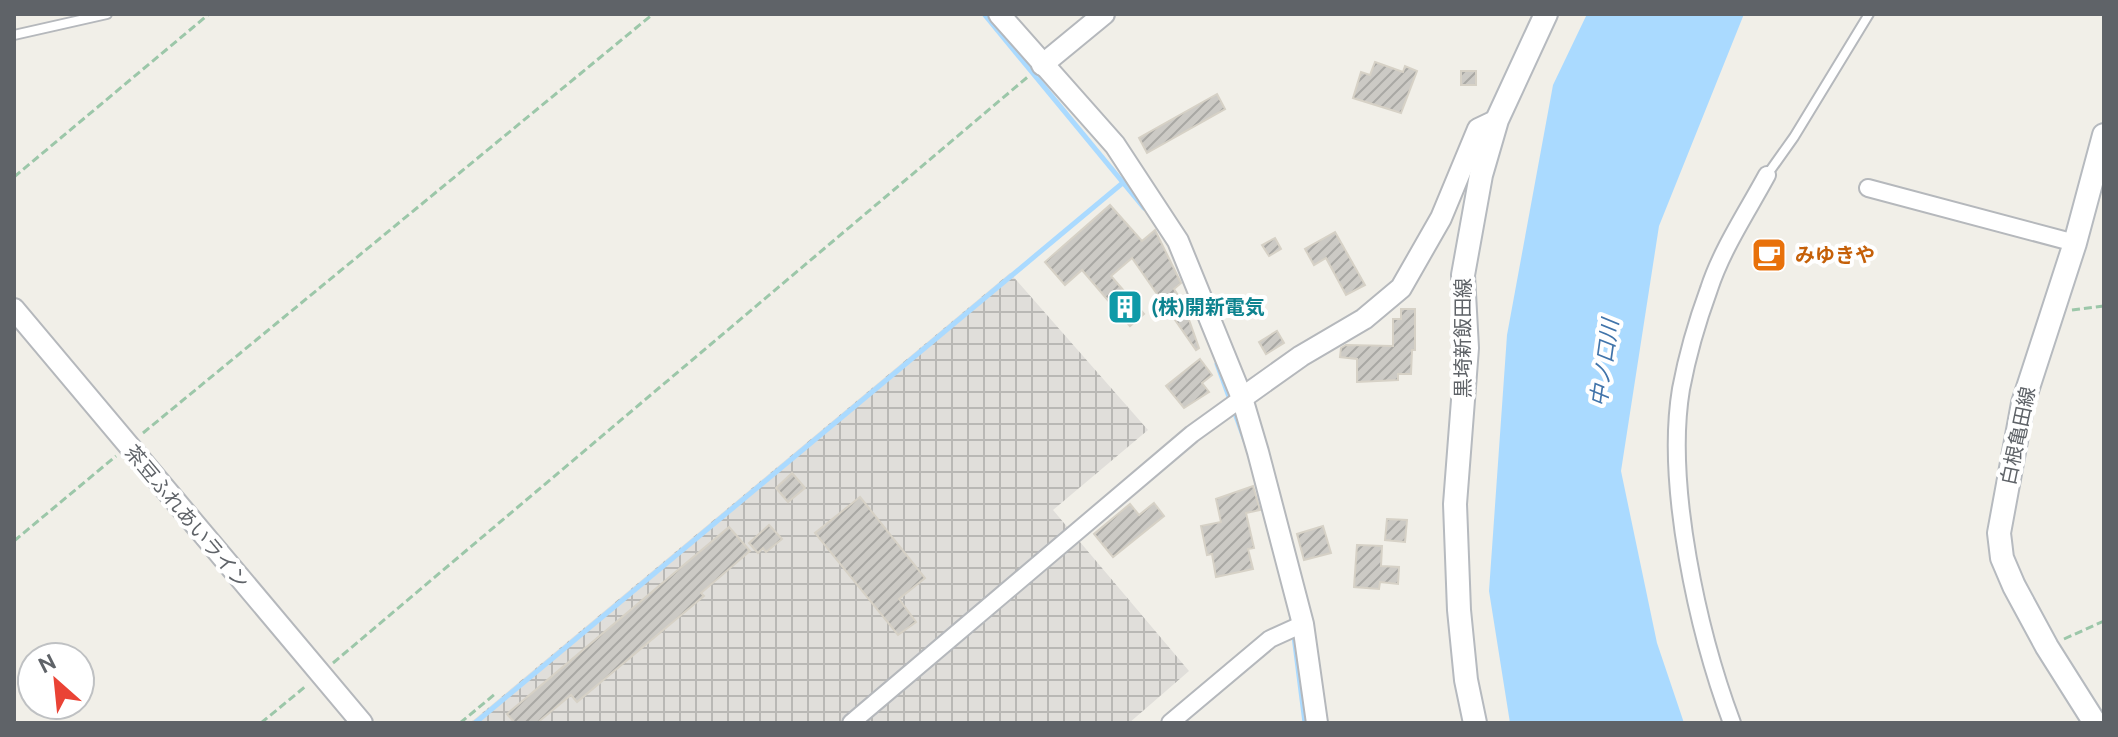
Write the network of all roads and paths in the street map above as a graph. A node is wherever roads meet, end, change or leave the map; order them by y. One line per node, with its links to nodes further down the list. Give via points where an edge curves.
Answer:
1 (107, 14): 8 (lane)
2 (209, 14): 13 (path)
3 (653, 14): 20 (path)
4 (999, 14): 9 (street)
5 (1104, 14): 9 (street)
6 (1546, 14): 10 (main road, 黒埼新飯田線)
7 (1869, 14): 12 (lane)
8 (14, 35)
9 (1042, 65): 19 (street, via 1115,145 1178,241); 25 (path)
10 (1497, 120): 19 (street, via 1478,129 1441,218 1401,288 1364,319); 33 (main road, 黒埼新飯田線, via 1463,275 1467,348 1456,520 1459,610)
11 (2104, 135): 15 (main road, 白根亀田線)
12 (1767, 175): 34 (street, via 1709,287 1681,388 1677,442 1684,532)
13 (14, 177)
14 (1868, 188): 15 (street)
15 (2075, 243): 18 (main road, 白根亀田線)
16 (2104, 306): 18 (path)
17 (14, 309): 20 (street, 茶豆ふれあいライン)
18 (2051, 311): 24 (main road, 白根亀田線, via 2023,403 1999,533 2002,558)
19 (1242, 398): 23 (street); 30 (street, via 1192,434)
20 (127, 446): 21 (path); 25 (street, 茶豆ふれあいライン)
21 (14, 541)
22 (2104, 621): 24 (path)
23 (1303, 624): 31 (street, via 1270,639); 32 (street)
24 (2047, 647): 35 (main road, 白根亀田線)
25 (319, 675): 27 (path); 28 (street, 茶豆ふれあいライン)
26 (495, 694): 29 (path)
27 (261, 723)
28 (362, 723)
29 (460, 723)
30 (851, 723)
31 (1170, 723)
32 (1317, 723)
33 (1475, 723)
34 (1732, 723)
35 (2095, 723)

